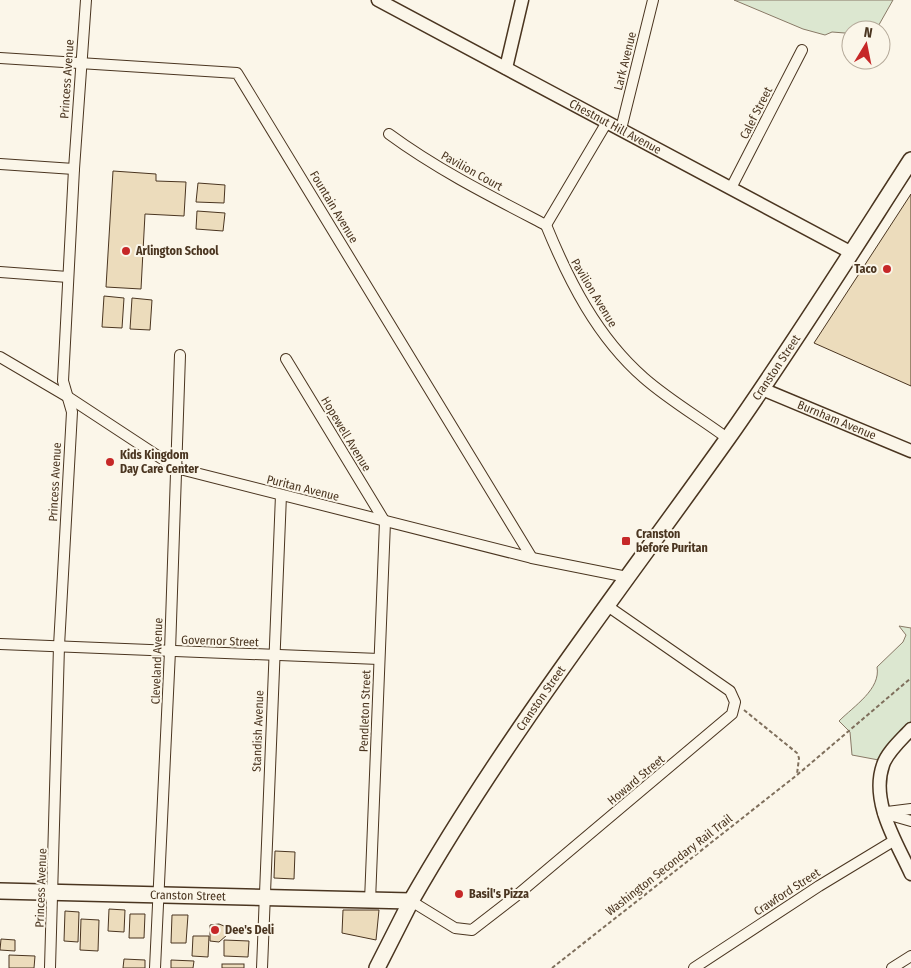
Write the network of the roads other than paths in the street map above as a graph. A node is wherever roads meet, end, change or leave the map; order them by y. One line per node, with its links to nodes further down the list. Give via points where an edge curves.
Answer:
1 (86, 0): 7 (street, Princess Avenue)
2 (378, 0): 8 (street, Chestnut Hill Avenue)
3 (522, 0): 8 (street)
4 (653, 0): 10 (street, Lark Avenue)
5 (802, 50): 15 (street, Calef Street)
6 (0, 58): 7 (street, Fountain Avenue)
7 (81, 62): 14 (street, Princess Avenue); 30 (street, Fountain Avenue, via 237,73)
8 (506, 68): 9 (street, Chestnut Hill Avenue)
9 (608, 122): 10 (street, Chestnut Hill Avenue); 16 (street)
10 (621, 129): 15 (street, Chestnut Hill Avenue)
11 (389, 134): 16 (street, Pavilion Court, via 466,184)
12 (911, 160): 17 (main road, Cranston Street)
13 (0, 164): 14 (street)
14 (74, 169): 19 (street, Princess Avenue)
15 (731, 188): 17 (street, Chestnut Hill Avenue)
16 (546, 225): 25 (street, Pavilion Avenue, via 567,276 610,343 644,378)
17 (852, 253): 23 (main road, Cranston Street)
18 (0, 272): 19 (street)
19 (68, 277): 24 (street, Princess Avenue, via 63,381)
20 (180, 355): 27 (street, Cleveland Avenue)
21 (0, 357): 24 (street, Puritan Avenue)
22 (286, 359): 29 (street, Hopewell Avenue)
23 (762, 389): 25 (main road, Cranston Street); 26 (street, Burnham Avenue)
24 (68, 397): 27 (street, Puritan Avenue); 34 (street, Princess Avenue, via 72,412)
25 (728, 438): 31 (main road, Cranston Street)
26 (911, 451)
27 (176, 468): 28 (street, Puritan Avenue); 35 (street, Cleveland Avenue)
28 (280, 495): 29 (street, Puritan Avenue); 36 (street, Standish Avenue)
29 (384, 522): 30 (street, Puritan Avenue); 37 (street, Pendleton Street)
30 (532, 558): 31 (street, Puritan Avenue)
31 (627, 577): 32 (main road, Cranston Street)
32 (606, 605): 49 (main road, Cranston Street, via 441,847); 49 (street, Howard Street, via 730,691 735,702 732,714 472,930 455,928)
33 (0, 644): 34 (street, Governor Street)
34 (59, 646): 35 (street, Governor Street); 45 (street, Princess Avenue)
35 (170, 651): 36 (street, Governor Street); 46 (street, Cleveland Avenue)
36 (274, 655): 37 (street, Governor Street); 47 (street, Standish Avenue)
37 (380, 659): 48 (street, Pendleton Street)
38 (911, 729): 40 (street, via 883,765 880,786)
39 (911, 810): 40 (street)
40 (883, 813): 41 (street); 42 (street)
41 (911, 821)
42 (896, 840): 43 (street); 55 (street, Crawford Street)
43 (911, 874)
44 (0, 891): 45 (main road, Cranston Street)
45 (54, 893): 46 (main road, Cranston Street); 51 (street, Princess Avenue)
46 (158, 897): 47 (main road, Cranston Street); 52 (street, Cleveland Avenue)
47 (264, 899): 48 (main road, Cranston Street); 53 (street, Standish Avenue)
48 (370, 901): 49 (main road, Cranston Street)
49 (411, 901): 54 (main road)
50 (911, 956): 56 (street)
51 (50, 968)
52 (155, 968)
53 (262, 968)
54 (377, 968)
55 (694, 968)
56 (892, 968)

